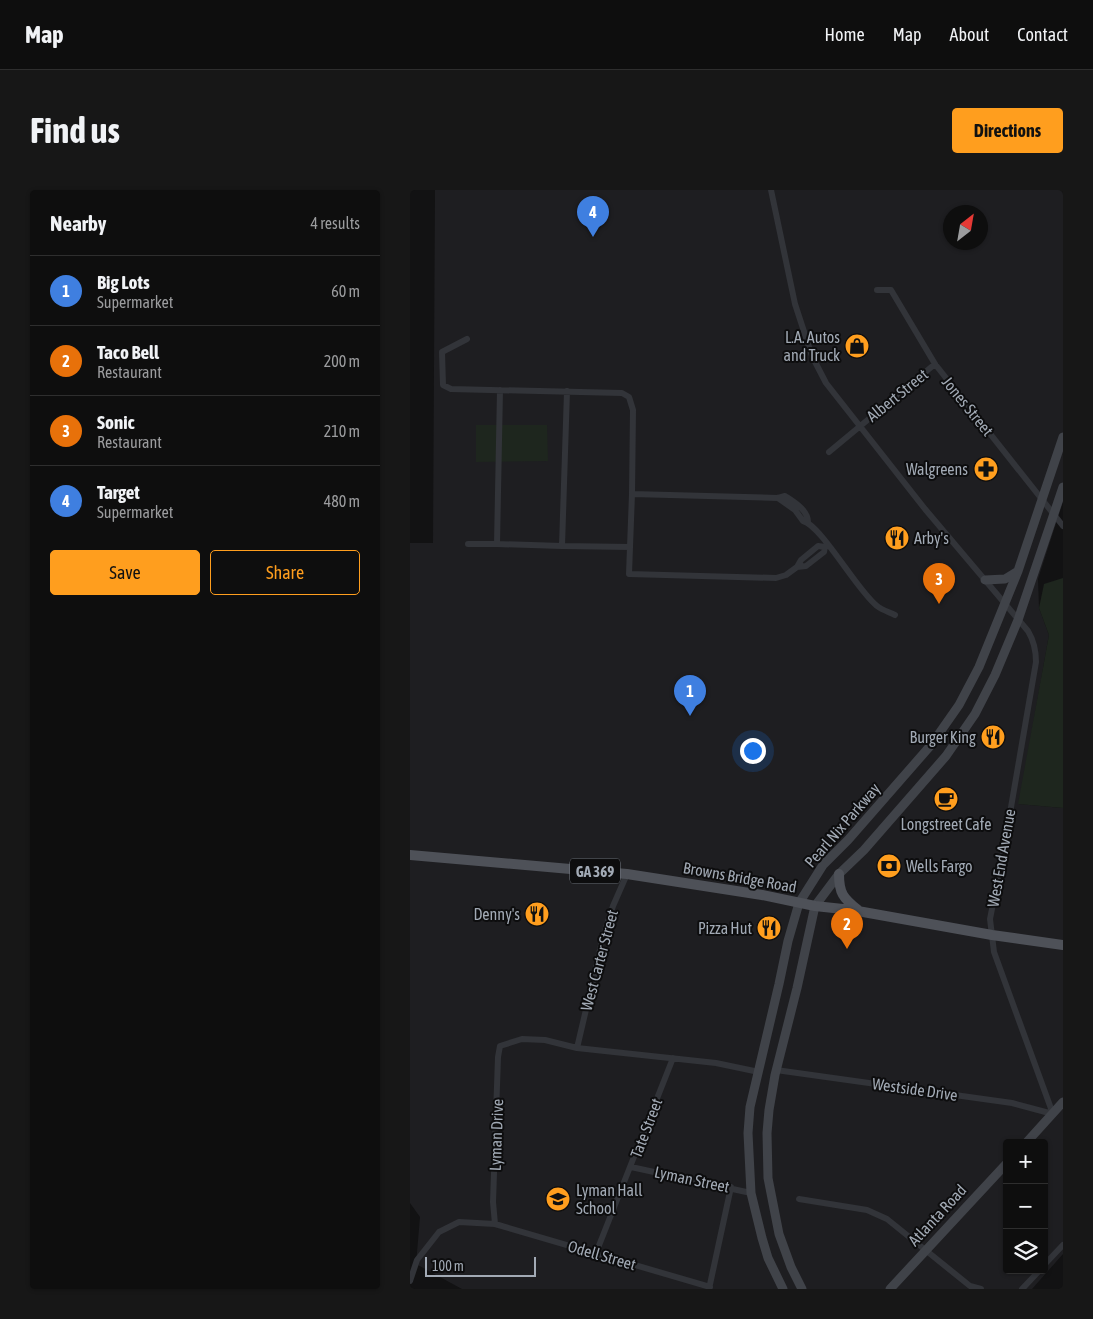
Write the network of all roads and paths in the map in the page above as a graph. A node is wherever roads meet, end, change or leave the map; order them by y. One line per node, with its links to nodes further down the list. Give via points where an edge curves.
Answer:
1 (771, 190): 7 (street, West End Avenue, via 803,332 826,383)
2 (878, 290): 4 (street, Jones Street, via 891,290)
3 (467, 339): 5 (street, via 442,352 443,384 451,389)
4 (935, 364): 7 (street, Albert Street); 12 (street, Jones Street)
5 (500, 390): 6 (street); 16 (street)
6 (567, 391): 11 (street, via 622,393 629,397 633,410); 17 (street)
7 (859, 426): 9 (street, Albert Street); 24 (street, West End Avenue)
8 (1063, 437): 12 (main road, Pearl Nix Parkway)
9 (829, 452)
10 (1063, 487): 13 (main road, Pearl Nix Parkway)
11 (632, 494): 18 (street, via 785,496 808,518); 19 (street)
12 (1041, 499): 13 (street, Jones Street); 23 (main road, Pearl Nix Parkway)
13 (1054, 516): 14 (street, Jones Street); 27 (main road, Pearl Nix Parkway)
14 (1063, 526)
15 (468, 544): 16 (street)
16 (497, 544): 17 (street)
17 (562, 546): 19 (street)
18 (827, 546): 20 (street, via 818,546); 21 (street); 26 (street, via 870,599 878,607)
19 (630, 547): 22 (street, via 630,574 776,578)
20 (809, 553): 21 (street); 22 (street)
21 (814, 559): 22 (street, via 806,566)
22 (798, 567)
23 (1018, 571): 24 (main road, via 1005,579); 25 (main road, Pearl Nix Parkway)
24 (985, 580): 25 (street, West End Avenue)
25 (1004, 605): 27 (street, West End Avenue); 31 (main road, Pearl Nix Parkway, via 979,667 954,713 931,745 823,865)
26 (895, 614)
27 (1018, 620): 30 (main road, Pearl Nix Parkway, via 975,714 946,756 864,850); 34 (street, West End Avenue, via 1033,638 1036,662 990,919)
28 (410, 855): 29 (main road, Browns Bridge Road / GA 369)
29 (627, 874): 31 (main road, Browns Bridge Road / GA 369); 36 (street, West Carter Street, via 603,937)
30 (838, 874): 32 (main road, Pearl Nix Parkway); 33 (main road, via 842,895)
31 (799, 903): 32 (main road, Browns Bridge Road / GA 369); 39 (main road, Pearl Nix Parkway)
32 (815, 906): 33 (main road, Browns Bridge Road / GA 369); 38 (main road, Pearl Nix Parkway)
33 (858, 911): 34 (main road, Browns Bridge Road / GA 369)
34 (992, 935): 35 (main road, Browns Bridge Road / GA 369); 41 (street, West End Avenue, via 994,952)
35 (1063, 945)
36 (577, 1048): 37 (street); 48 (street, Lyman Drive, via 545,1040 522,1039 500,1046 493,1202)
37 (673, 1058): 39 (street); 43 (street, Tate Street)
38 (776, 1070): 41 (street, Westside Drive, via 1012,1103); 58 (main road, Pearl Nix Parkway, via 767,1133 768,1178 779,1234)
39 (759, 1072): 46 (main road, Pearl Nix Parkway, via 750,1107 748,1133)
40 (1063, 1102): 41 (main road)
41 (1053, 1114): 42 (main road)
42 (1030, 1139)
43 (631, 1166): 45 (street, Lyman Street); 51 (street, Tate Street)
44 (1003, 1167): 50 (main road, Atlanta Road)
45 (731, 1187): 46 (street, Lyman Street); 56 (street)
46 (752, 1193): 57 (main road, Pearl Nix Parkway, via 768,1258)
47 (799, 1198): 50 (street, via 867,1210 887,1219)
48 (495, 1224): 51 (street, Odell Street); 53 (street, Odell Street, via 459,1222 439,1232)
49 (1063, 1245): 52 (street)
50 (925, 1250): 59 (main road, Atlanta Road); 60 (street, via 970,1286)
51 (596, 1253): 56 (street, Odell Street)
52 (1048, 1262)
53 (412, 1268): 55 (street, Odell Street)
54 (1036, 1274): 61 (street)
55 (410, 1281)
56 (709, 1288)
57 (783, 1289)
58 (802, 1289)
59 (890, 1289)
60 (981, 1289)
61 (1022, 1289)

